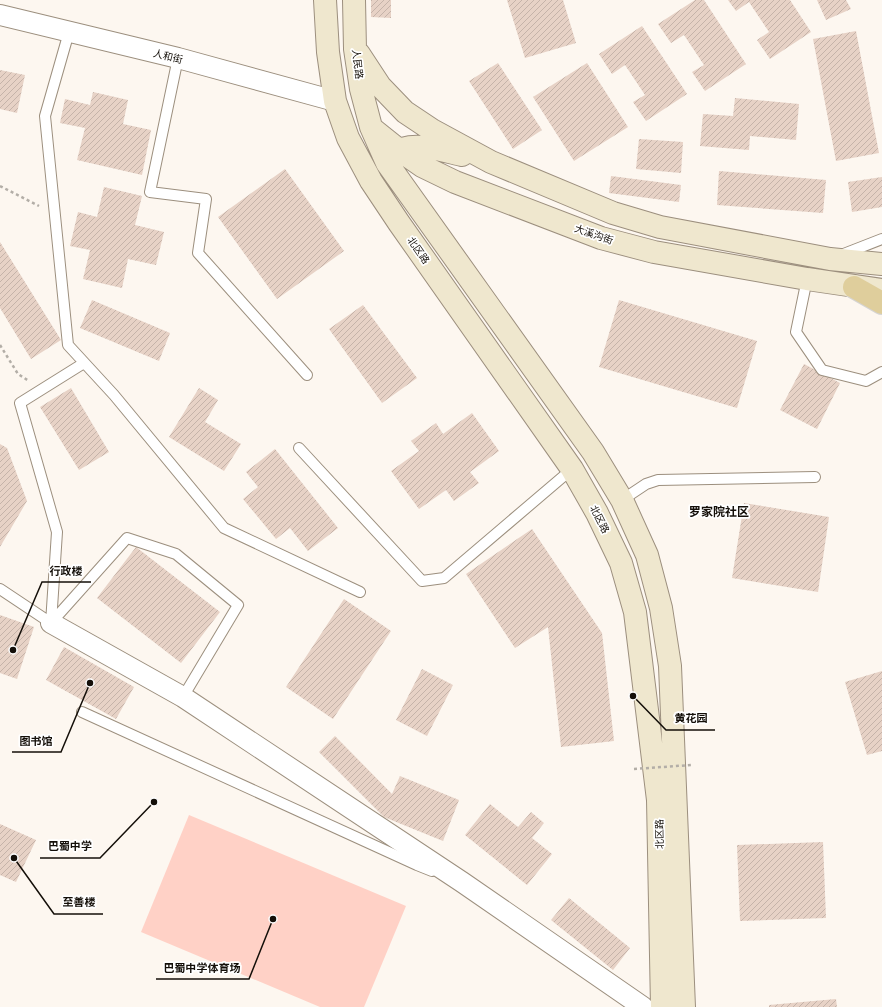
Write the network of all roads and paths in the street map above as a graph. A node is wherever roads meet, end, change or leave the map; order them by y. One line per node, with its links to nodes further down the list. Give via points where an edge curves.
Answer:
1 (326, 0): 7 (main road, via 328,52)
2 (354, 0): 5 (main road, 人民路)
3 (0, 16): 4 (street, 人和街)
4 (69, 32): 6 (street, 人和街); 12 (lane, via 45,116)
5 (356, 48): 8 (main road, 人民路, via 361,89); 10 (main road, via 380,86 405,112)
6 (178, 58): 7 (street, 人和街); 24 (lane, via 150,192 206,199 198,253)
7 (335, 100): 8 (main road, 大溪沟街); 13 (main road, 北区路, via 348,138 371,181)
8 (371, 128): 9 (main road, 大溪沟街)
9 (393, 156): 10 (main road, via 410,147 428,148); 13 (main road, via 385,181); 17 (main road, 大溪沟街, via 601,238 654,252); 29 (main road, 北区路)
10 (491, 162): 15 (main road, via 613,213 660,227)
11 (0, 186): 12 (path)
12 (55, 213): 22 (lane, via 68,346)
13 (399, 222): 27 (main road, 北区路)
14 (882, 239): 15 (lane)
15 (830, 259): 16 (main road)
16 (882, 264)
17 (807, 279): 18 (main road, 大溪沟街); 23 (lane, via 796,332 822,370 866,381)
18 (854, 287): 19 (main road, 大溪沟街); 20 (main road)
19 (882, 290)
20 (882, 303)
21 (0, 345): 25 (path, via 18,374)
22 (84, 363): 25 (lane); 31 (lane, via 114,395 224,528)
23 (882, 372)
24 (307, 375)
25 (42, 389): 32 (lane, via 20,403 57,532)
26 (299, 448): 27 (lane, via 422,581 444,578)
27 (572, 469): 39 (main road, 北区路, via 598,513 621,563 635,612 658,800)
28 (815, 476): 29 (lane, via 658,480 646,484)
29 (622, 500): 40 (main road, 北区路, via 647,555 670,666)
30 (0, 589): 32 (lane)
31 (360, 592)
32 (51, 623): 33 (street); 33 (lane, via 128,538 176,554 238,604)
33 (183, 697): 37 (street)
34 (82, 712): 37 (lane, via 417,865)
35 (691, 765): 36 (path, bridge)
36 (634, 769)
37 (462, 882): 38 (street)
38 (643, 1007)
39 (662, 1007)
40 (684, 1007)

